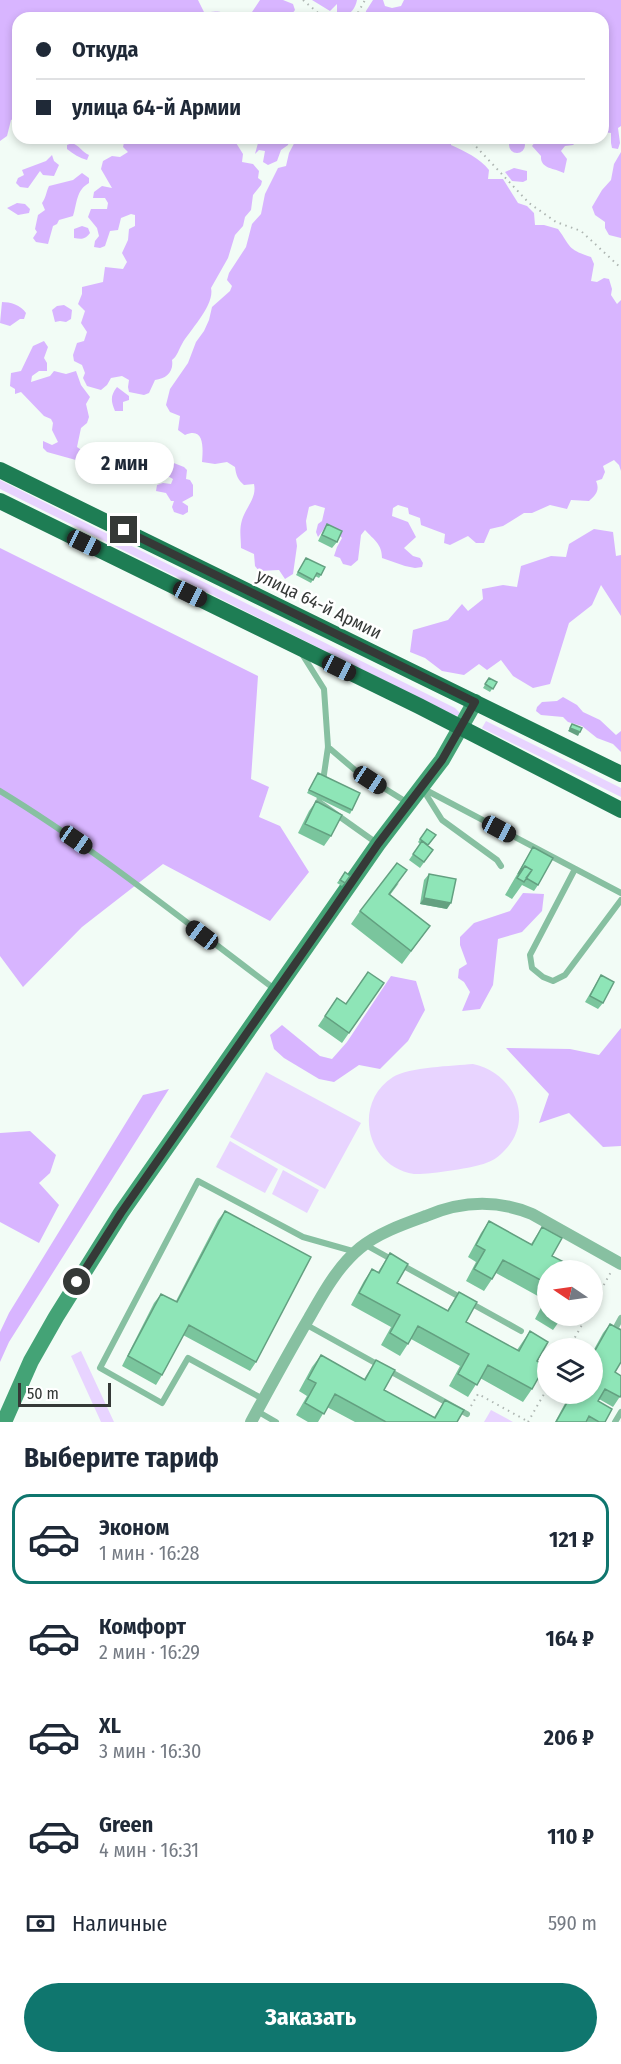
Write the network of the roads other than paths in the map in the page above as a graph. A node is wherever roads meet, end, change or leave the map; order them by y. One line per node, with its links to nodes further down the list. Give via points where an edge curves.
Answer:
1 (0, 470): 4 (highway, улица 64-й Армии)
2 (0, 501): 3 (highway)
3 (299, 648): 5 (highway); 6 (lane, via 324,689)
4 (475, 702): 5 (main road); 7 (highway, улица 64-й Армии)
5 (461, 729): 8 (main road); 11 (highway)
6 (328, 747): 10 (lane, via 355,771); 12 (lane, via 319,802)
7 (621, 774)
8 (422, 788): 10 (main road); 13 (lane, via 442,820); 14 (lane)
9 (0, 791): 17 (lane, via 92,852)
10 (409, 804): 12 (main road)
11 (621, 810)
12 (378, 844): 17 (main road)
13 (501, 866)
14 (575, 869): 15 (lane); 16 (lane, via 530,955 532,968 543,977 553,981 565,975)
15 (621, 893)
16 (621, 900)
17 (276, 991): 28 (main road, via 79,1279 31,1361)
18 (360, 1248): 19 (street, via 447,1208 490,1202 532,1214); 21 (street, via 326,1288); 22 (lane); 24 (lane, via 303,1237 198,1181 100,1368 162,1402 188,1358)
19 (619, 1263)
20 (621, 1318): 23 (lane, via 615,1329)
21 (305, 1324): 24 (street); 26 (lane)
22 (521, 1331)
23 (621, 1332)
24 (263, 1399): 27 (street)
25 (621, 1412): 30 (lane)
26 (467, 1414)
27 (254, 1417): 29 (lane)
28 (4, 1422)
29 (276, 1422)
30 (615, 1422)

